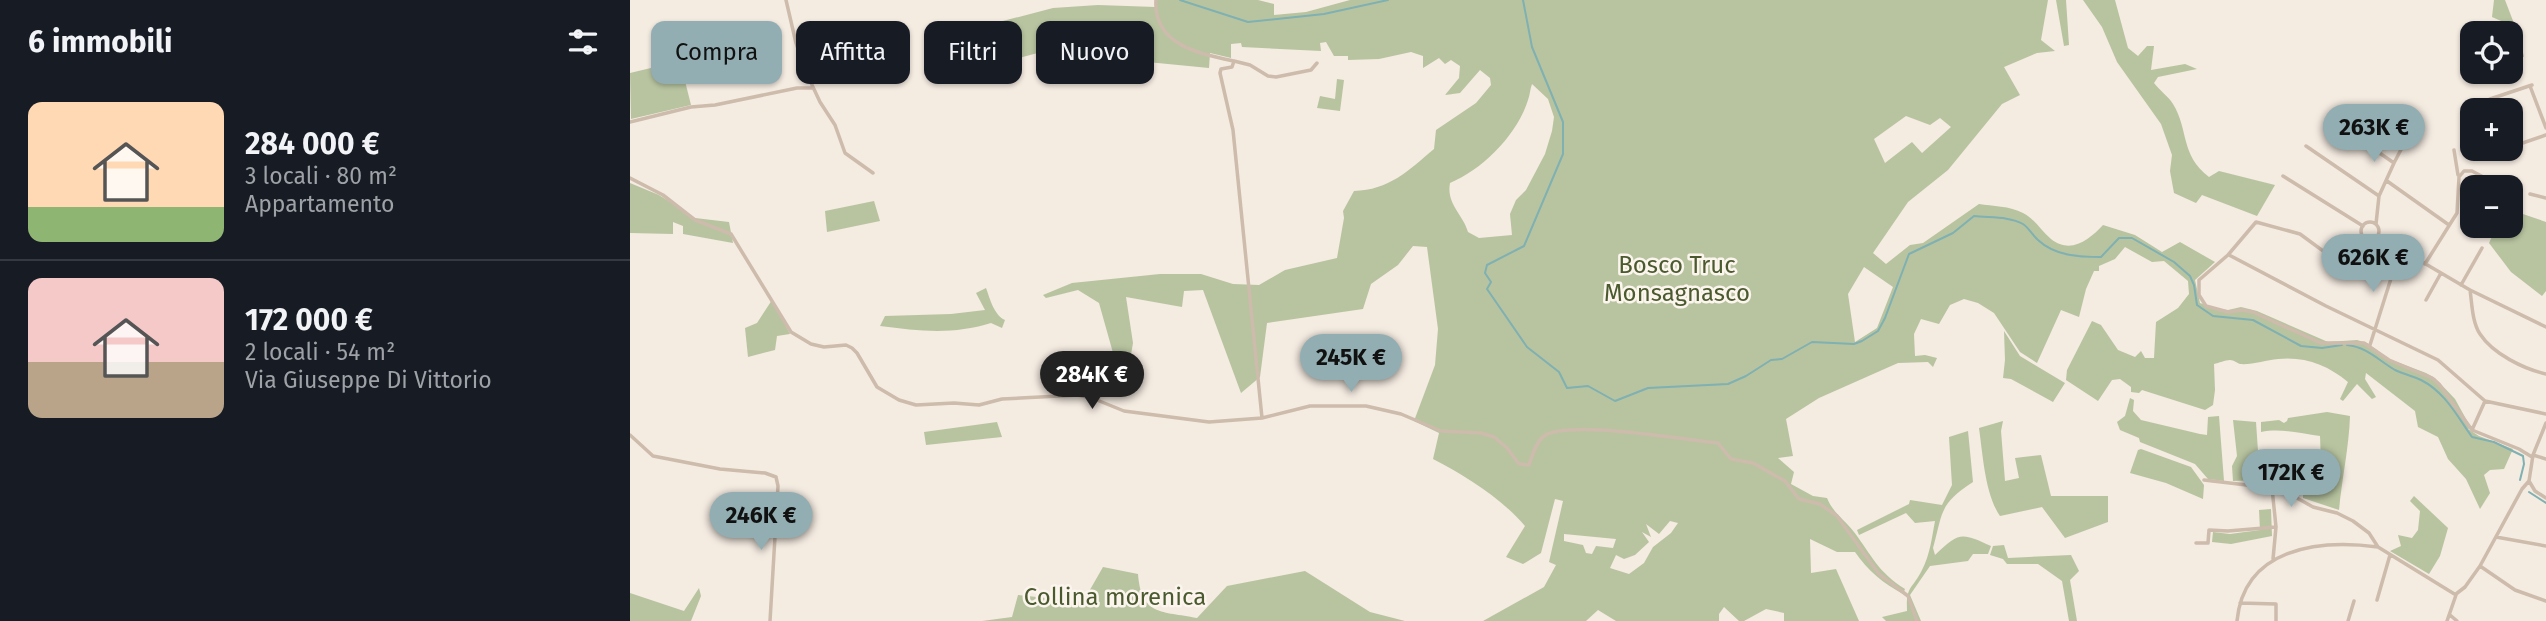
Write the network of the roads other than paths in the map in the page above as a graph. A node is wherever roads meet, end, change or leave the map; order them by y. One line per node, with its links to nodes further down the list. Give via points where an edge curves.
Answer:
1 (786, 0): 5 (street)
2 (1156, 0): 3 (street, via 1158,20 1173,40 1189,50)
3 (1234, 61): 4 (street, via 1276,77 1311,70); 45 (street, via 1220,73 1233,130)
4 (1317, 64)
5 (813, 88): 8 (street, via 691,107); 16 (street, via 845,153)
6 (2493, 98): 9 (street, via 2531,85)
7 (2329, 118): 15 (street)
8 (630, 122)
9 (2546, 128)
10 (2546, 135): 12 (street)
11 (2406, 140): 15 (street)
12 (2523, 142)
13 (2306, 146): 24 (street)
14 (2454, 150): 20 (street)
15 (2394, 163): 22 (street)
16 (873, 173)
17 (2461, 175): 18 (street, via 2464,171)
18 (2480, 175)
19 (2283, 176): 28 (street)
20 (2459, 177): 27 (street, via 2457,213)
21 (630, 178): 45 (street, via 663,195 695,220 732,234 791,332 811,344 852,348 877,387 900,400 916,405 979,405 1002,399 1077,395 1124,411 1182,419)
22 (2387, 181): 24 (street); 27 (street)
23 (2530, 194): 25 (street)
24 (2379, 196): 26 (street)
25 (2546, 198)
26 (2376, 224): 28 (street); 29 (street)
27 (2449, 225): 34 (street)
28 (2363, 226): 30 (street, via 2362,235)
29 (2378, 236): 30 (street); 32 (street)
30 (2370, 240): 33 (street, via 2342,259 2334,259 2300,234 2256,222)
31 (2482, 248): 36 (street)
32 (2400, 250): 34 (street); 40 (street)
33 (2228, 255): 40 (street); 41 (street, via 2199,280 2201,301 2211,309 2253,312 2321,343 2357,341)
34 (2425, 264): 35 (street)
35 (2441, 273): 36 (street); 38 (street)
36 (2461, 285): 37 (street)
37 (2470, 290): 39 (street); 42 (street, via 2480,334 2516,364)
38 (2426, 300)
39 (2546, 327)
40 (2375, 330): 41 (street); 43 (street, via 2438,360)
41 (2370, 346): 47 (street, via 2432,378)
42 (2546, 374)
43 (2486, 401): 44 (street); 47 (street)
44 (2546, 414)
45 (1262, 418): 70 (street, via 1310,406 1384,408 1441,431 1494,437 1519,464 1529,465 1544,436 1561,430 1718,443 1731,459 1753,463 1786,481 1799,499 1820,504 1837,516 1879,574 1908,596)
46 (2546, 423): 49 (street)
47 (2472, 430): 49 (street)
48 (630, 435): 69 (street, via 649,455 776,477)
49 (2533, 456): 50 (street); 52 (street)
50 (2546, 459)
51 (2204, 480): 53 (street)
52 (2529, 481): 54 (street); 56 (street)
53 (2272, 488): 55 (street); 59 (street, via 2353,521 2369,533)
54 (2546, 498)
55 (2276, 527): 57 (street, via 2209,530 2207,543); 61 (street)
56 (2496, 537): 58 (street); 62 (street)
57 (2196, 543)
58 (2546, 546)
59 (2378, 548): 60 (street); 61 (street, via 2308,548)
60 (2390, 555): 63 (street); 64 (street)
61 (2273, 560): 67 (street, via 2253,577)
62 (2480, 566): 63 (street); 66 (street, via 2515,590)
63 (2456, 595): 68 (street)
64 (2377, 600)
65 (2354, 601): 73 (street)
66 (2546, 601)
67 (2240, 603): 71 (street); 72 (street, via 2276,604)
68 (2450, 615): 74 (street); 75 (street)
69 (770, 621)
70 (1917, 621)
71 (2237, 621)
72 (2276, 621)
73 (2348, 621)
74 (2447, 621)
75 (2457, 621)

